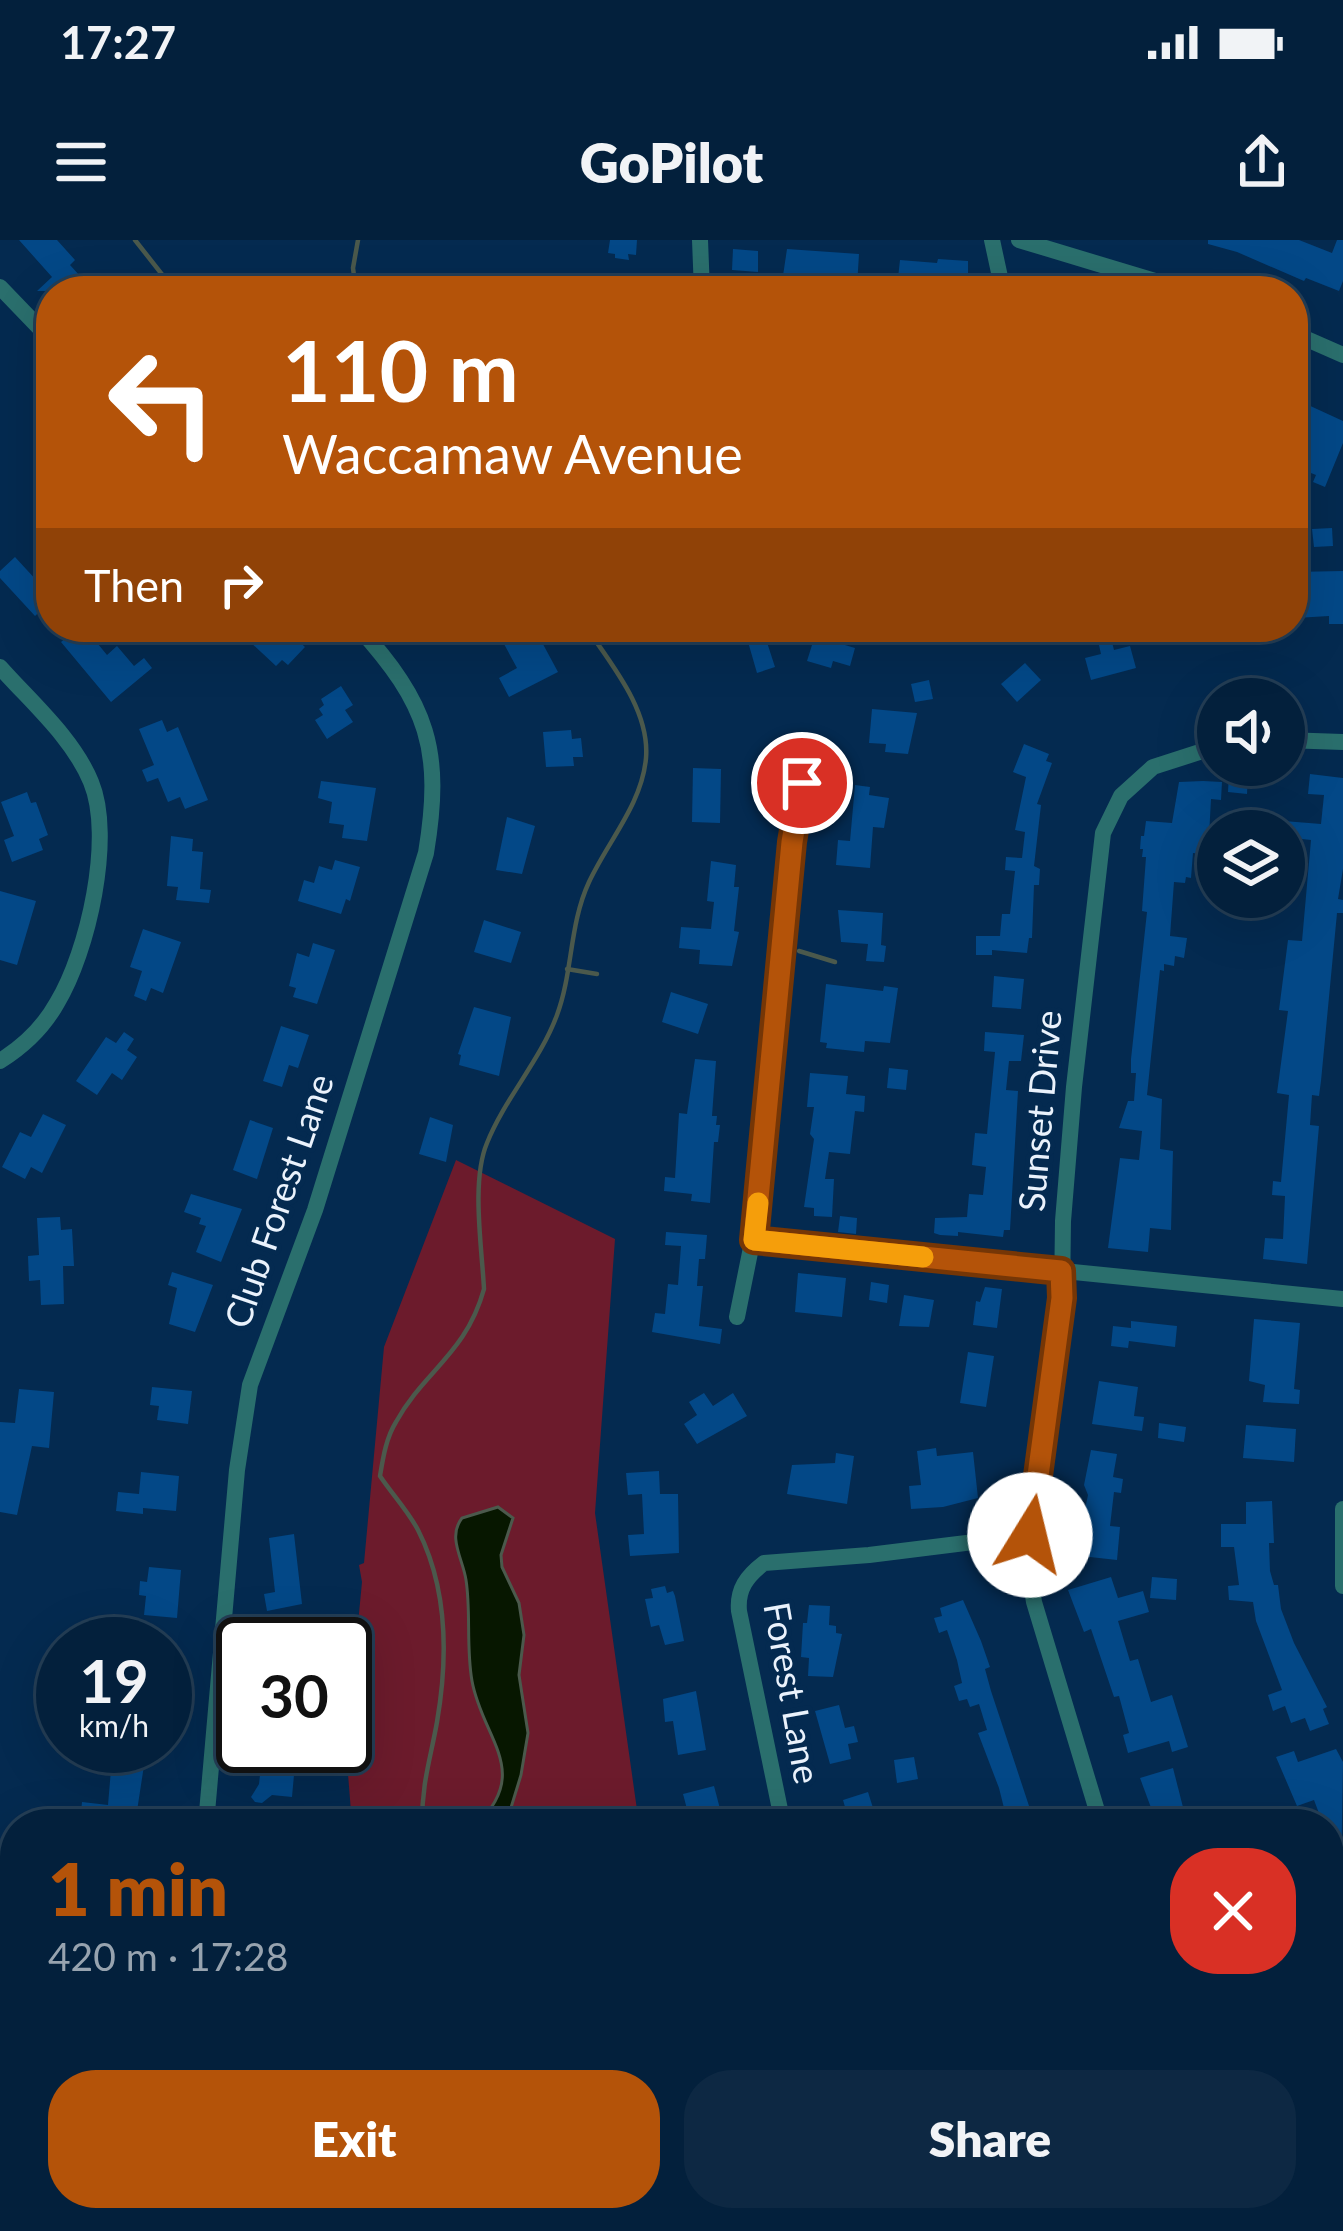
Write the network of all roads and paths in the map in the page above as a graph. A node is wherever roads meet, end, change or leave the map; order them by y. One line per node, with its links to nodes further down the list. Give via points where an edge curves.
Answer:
1 (700, 240): 4 (street)
2 (992, 240): 5 (street)
3 (1019, 240): 6 (street)
4 (701, 276)
5 (1000, 276)
6 (1138, 276)
7 (0, 287): 8 (street)
8 (36, 324)
9 (1308, 340): 10 (street)
10 (1343, 355)
11 (371, 642): 25 (street, Club Forest Lane, via 420,713 432,813 316,1210 250,1385)
12 (0, 667): 17 (street, via 82,765 102,834 65,988 40,1029)
13 (1305, 741): 14 (street)
14 (1343, 742)
15 (807, 746): 18 (street)
16 (1197, 753): 19 (street, Sunset Drive, via 1153,767 1121,796 1103,833)
17 (0, 1061)
18 (754, 1240): 19 (street); 21 (street)
19 (1061, 1271): 20 (street); 23 (street, Sunset Drive)
20 (1343, 1299)
21 (737, 1317)
22 (1343, 1509): 24 (street)
23 (1030, 1535): 26 (street, Forest Lane, via 764,1563 751,1574 739,1611); 27 (street, Sunset Drive, via 1034,1602)
24 (1343, 1586)
25 (207, 1809)
26 (780, 1809)
27 (1096, 1809)

